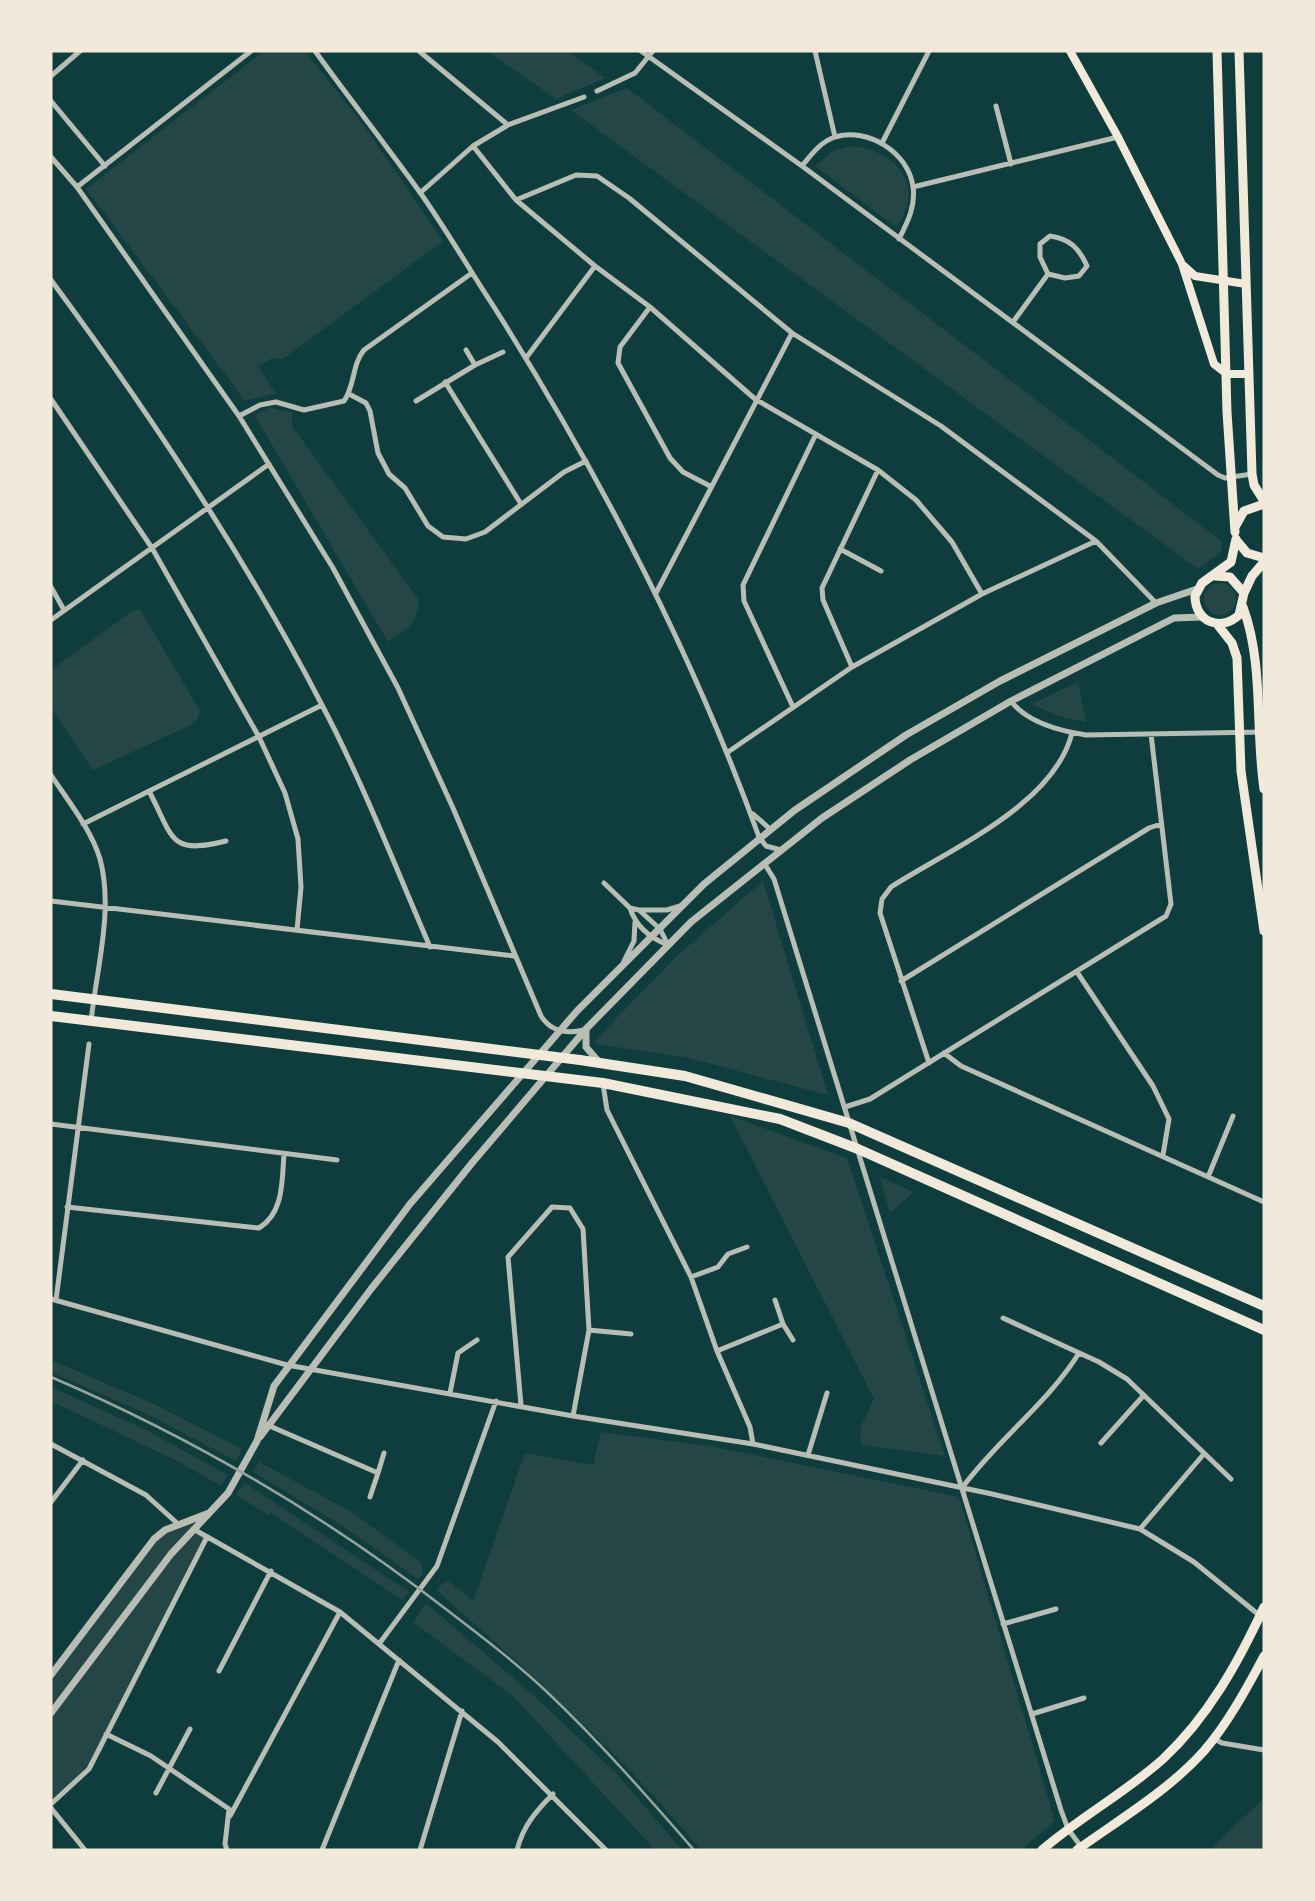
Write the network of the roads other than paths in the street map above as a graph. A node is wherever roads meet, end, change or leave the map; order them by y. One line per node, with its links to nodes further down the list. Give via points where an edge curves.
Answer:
1 (80, 51): 12 (street)
2 (251, 51): 24 (street)
3 (315, 51): 28 (street)
4 (419, 51): 17 (street)
5 (641, 51): 11 (street)
6 (815, 51): 18 (street)
7 (929, 51): 20 (street)
8 (1070, 51): 19 (main road)
9 (1217, 51): 36 (main road)
10 (1239, 51): 37 (main road)
11 (651, 54): 13 (street, via 627,77); 25 (street)
12 (51, 76)
13 (597, 91)
14 (584, 97): 17 (street)
15 (51, 101): 24 (street)
16 (996, 106): 23 (street)
17 (508, 125): 21 (street)
18 (835, 137): 20 (street, via 859,136); 25 (street, via 817,148)
19 (1118, 137): 23 (street); 31 (main road)
20 (882, 143): 27 (street, via 902,159)
21 (472, 146): 28 (street); 29 (street)
22 (51, 157): 26 (street)
23 (1011, 164): 27 (street)
24 (105, 166): 26 (street)
25 (802, 166): 30 (street)
26 (76, 187): 52 (street)
27 (913, 187): 30 (street, via 911,214)
28 (420, 193): 33 (street)
29 (516, 200): 32 (street); 40 (street, via 576,175 597,176)
30 (899, 239): 39 (street)
31 (1182, 264): 36 (main road, via 1195,276); 45 (main road, via 1214,364)
32 (595, 266): 38 (street); 43 (street)
33 (472, 273): 43 (street); 48 (street, via 364,350)
34 (1048, 274): 34 (street, via 1040,244 1050,236 1063,238 1080,250 1087,266 1079,276); 39 (street)
35 (51, 280): 62 (street, via 134,392)
36 (1224, 280): 37 (main road); 45 (main road)
37 (1246, 284): 46 (main road)
38 (650, 307): 50 (street); 59 (street, via 620,347 618,363 670,458 683,472)
39 (1013, 322): 58 (street, via 1218,475)
40 (792, 333): 50 (street); 64 (street, via 941,426)
41 (466, 350): 44 (street)
42 (503, 352): 44 (street)
43 (526, 358): 54 (street)
44 (475, 365): 47 (street)
45 (1227, 374): 46 (main road); 58 (main road)
46 (1249, 374): 57 (main road)
47 (445, 382): 51 (street); 60 (street)
48 (349, 394): 52 (street, via 344,401 304,410 276,402); 60 (street, via 366,403 370,411 378,453 389,474 405,488 428,526 443,537 466,539 485,532)
49 (51, 399): 65 (street)
50 (755, 399): 53 (street); 59 (street)
51 (415, 401)
52 (239, 416): 55 (street)
53 (816, 434): 56 (street); 84 (street, via 743,585 744,601)
54 (586, 461): 60 (street); 72 (street)
55 (269, 464): 62 (street); 115 (street, via 398,688)
56 (878, 470): 66 (street); 74 (street, via 916,500 953,542)
57 (1252, 474): 58 (street); 61 (main road)
58 (1231, 478): 63 (main road)
59 (710, 486): 72 (street)
60 (521, 503)
61 (1264, 503): 63 (main road, via 1244,511)
62 (209, 506): 65 (street); 83 (street)
63 (1236, 535): 67 (main road, via 1247,553); 69 (main road, via 1231,562)
64 (1096, 541): 74 (street); 75 (street)
65 (152, 548): 77 (street); 89 (street)
66 (840, 549): 68 (street); 81 (street, via 821,588)
67 (1264, 560): 73 (main road)
68 (881, 570)
69 (1215, 576): 71 (main road); 73 (main road, via 1236,581)
70 (51, 587): 77 (street)
71 (1198, 589): 75 (street); 78 (main road, via 1195,604)
72 (656, 593): 90 (street)
73 (1244, 593): 76 (main road)
74 (982, 594): 81 (street)
75 (1156, 603): 97 (street, via 953,707 843,776)
76 (1243, 607): 80 (main road, via 1233,621); 85 (main road, via 1254,646)
77 (64, 610): 79 (street)
78 (1202, 617): 80 (main road); 82 (street, via 1174,618)
79 (51, 620)
80 (1217, 624): 87 (main road, via 1237,658)
81 (852, 667): 84 (street)
82 (1011, 701): 86 (street, via 1029,716); 100 (street, via 910,760)
83 (322, 705): 89 (street); 114 (street)
84 (793, 707): 90 (street)
85 (1261, 732): 87 (street); 92 (main road)
86 (1072, 733): 88 (street); 118 (street, via 1060,762 1024,803 884,894 880,912)
87 (1240, 733): 88 (street); 111 (main road, via 1248,835)
88 (1151, 734): 96 (street)
89 (259, 737): 93 (street); 110 (street, via 285,793 298,839 301,887)
90 (728, 752): 94 (street)
91 (51, 775): 95 (street)
92 (1264, 789)
93 (150, 793): 95 (street); 99 (street, via 174,839 183,847)
94 (753, 814): 97 (street); 98 (street)
95 (83, 824): 105 (street, via 100,860)
96 (1161, 824): 117 (street, via 1169,912); 118 (street)
97 (770, 829): 98 (street)
98 (759, 838): 100 (street, via 766,846); 104 (street)
99 (226, 841)
100 (781, 850): 101 (street)
101 (764, 863): 113 (street, via 720,896); 134 (street, via 774,878)
102 (604, 883): 106 (street)
103 (51, 901): 105 (street)
104 (686, 902): 107 (street, via 667,910); 109 (street)
105 (104, 907): 110 (street); 120 (street)
106 (630, 908): 107 (street); 108 (street)
107 (639, 909): 109 (street)
108 (635, 922): 112 (street); 116 (street, via 634,941)
109 (660, 929): 112 (street); 113 (street)
110 (297, 930): 114 (street)
111 (1264, 931)
112 (652, 939): 113 (street); 116 (street)
113 (668, 946): 123 (street)
114 (430, 947): 115 (street)
115 (514, 956): 124 (street, via 541,1016 549,1027)
116 (623, 964): 124 (street)
117 (1077, 972): 126 (street); 141 (street, via 1153,1086 1169,1119)
118 (901, 981): 130 (street)
119 (51, 994): 120 (highway)
120 (93, 999): 122 (street); 127 (highway)
121 (51, 1016): 122 (highway)
122 (91, 1022): 131 (highway)
123 (586, 1029): 124 (street); 128 (street); 129 (street, via 586,1047)
124 (559, 1030): 127 (street)
125 (89, 1044): 138 (street)
126 (944, 1054): 130 (street); 141 (street, via 961,1066)
127 (538, 1055): 128 (highway); 131 (street)
128 (561, 1058): 129 (highway); 132 (street)
129 (601, 1063): 136 (highway, via 685,1076)
130 (929, 1063): 134 (street, via 864,1102)
131 (522, 1074): 132 (highway); 160 (street, via 410,1204)
132 (547, 1077): 133 (highway); 161 (street, via 425,1220)
133 (603, 1083): 139 (highway, via 780,1119); 147 (street, via 607,1110)
134 (845, 1107): 136 (street)
135 (1233, 1116): 143 (street)
136 (849, 1123): 139 (street); 150 (highway)
137 (51, 1124): 138 (street)
138 (78, 1128): 140 (street); 145 (street)
139 (858, 1149): 154 (highway); 178 (street)
140 (284, 1154): 142 (street); 145 (street, via 276,1210 270,1222 259,1228)
141 (1163, 1156): 143 (street)
142 (337, 1160)
143 (1208, 1177): 144 (street)
144 (1264, 1202)
145 (67, 1207): 148 (street)
146 (747, 1247): 147 (street, via 728,1254 718,1267)
147 (691, 1277): 158 (street)
148 (54, 1299): 160 (street)
149 (775, 1300): 152 (street)
150 (1264, 1306)
151 (1003, 1318): 159 (street)
152 (782, 1324): 157 (street); 158 (street)
153 (589, 1330): 155 (street); 166 (street, via 583,1229 570,1208 552,1207 508,1257); 167 (street)
154 (1264, 1330)
155 (632, 1334)
156 (477, 1340): 162 (street, via 458,1353)
157 (793, 1340)
158 (718, 1351): 171 (street)
159 (1079, 1353): 164 (street, via 1127,1379); 178 (street)
160 (287, 1366): 161 (street); 168 (street, via 274,1386)
161 (314, 1368): 162 (street); 168 (street)
162 (450, 1393): 165 (street)
163 (827, 1393): 173 (street)
164 (1144, 1395): 169 (street); 174 (street)
165 (496, 1401): 166 (street); 192 (street, via 437,1566)
166 (521, 1405): 167 (street)
167 (573, 1416): 171 (street)
168 (266, 1425): 176 (street); 181 (street)
169 (1101, 1443)
170 (51, 1444): 175 (street)
171 (753, 1444): 173 (street)
172 (384, 1453): 176 (street)
173 (808, 1455): 178 (street)
174 (1203, 1455): 177 (street); 185 (street)
175 (83, 1460): 180 (street); 183 (street, via 146,1495)
176 (378, 1473): 179 (street)
177 (1231, 1479)
178 (962, 1488): 185 (street); 191 (street)
179 (370, 1497)
180 (51, 1502)
181 (213, 1511): 182 (street); 184 (street)
182 (189, 1520): 183 (street); 184 (street)
183 (178, 1524): 195 (street, via 155,1539)
184 (195, 1530): 186 (street); 199 (street, via 171,1554)
185 (1140, 1530): 190 (street, via 1194,1562)
186 (207, 1537): 187 (street); 202 (street)
187 (271, 1571): 189 (street); 196 (street)
188 (1056, 1608): 191 (street)
189 (340, 1612): 192 (street); 209 (street)
190 (1263, 1614): 210 (main road, via 1191,1730 1161,1760)
191 (1003, 1624): 200 (street)
192 (379, 1644): 194 (street)
193 (1264, 1656): 203 (main road)
194 (399, 1660): 198 (street); 214 (street)
195 (52, 1671)
196 (219, 1671)
197 (1084, 1698): 200 (street)
198 (462, 1711): 207 (street); 215 (street)
199 (51, 1713)
200 (1031, 1714): 210 (street)
201 (190, 1729): 205 (street)
202 (106, 1734): 205 (street); 208 (street, via 89,1769)
203 (1213, 1738): 204 (street); 211 (main road, via 1181,1773)
204 (1264, 1750)
205 (170, 1769): 206 (street); 209 (street, via 229,1809)
206 (156, 1793)
207 (553, 1794): 216 (street, via 534,1813); 217 (street)
208 (51, 1806): 212 (street)
209 (230, 1816): 213 (street)
210 (1069, 1829): 211 (street); 218 (main road)
211 (1081, 1849)
212 (85, 1850)
213 (228, 1850)
214 (322, 1850)
215 (420, 1850)
216 (517, 1850)
217 (606, 1850)
218 (1042, 1850)

